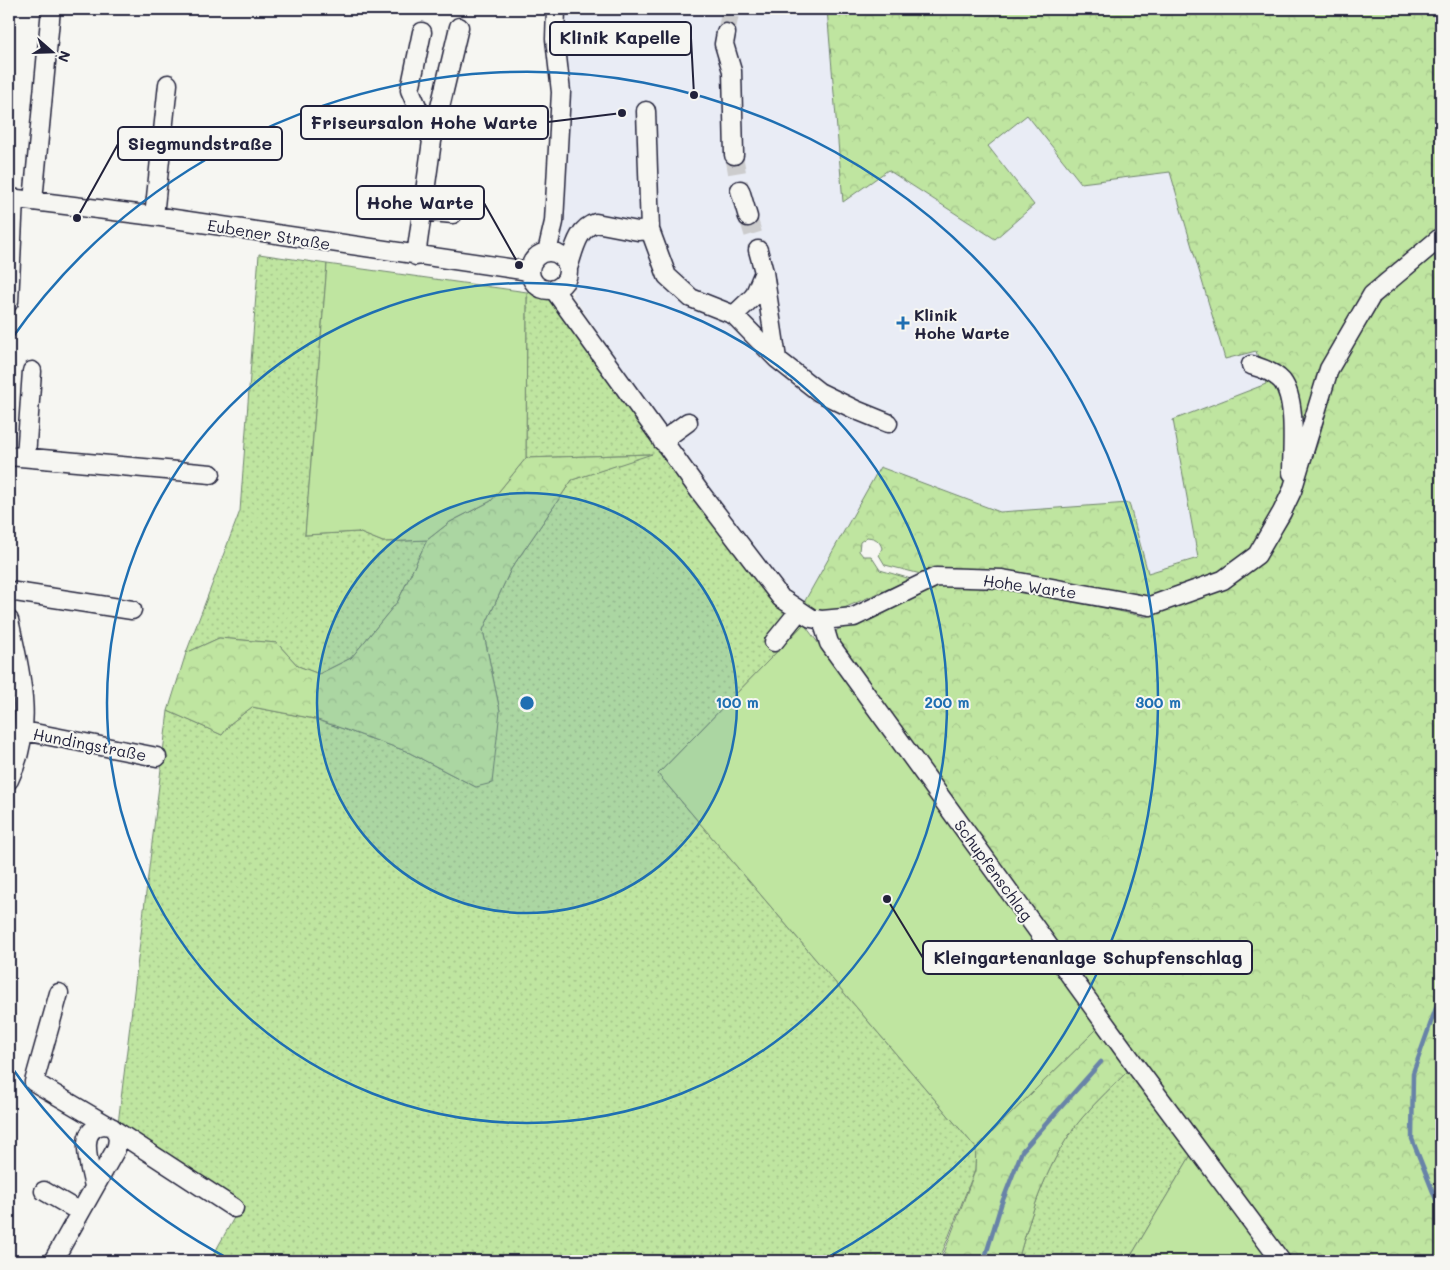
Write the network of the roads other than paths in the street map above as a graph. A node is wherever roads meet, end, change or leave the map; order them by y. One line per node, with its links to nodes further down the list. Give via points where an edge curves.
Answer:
1 (51, 9): 12 (street)
2 (556, 9): 20 (street, via 555,40 561,92 554,222)
3 (459, 27): 8 (street)
4 (422, 32): 8 (street, via 410,90)
5 (726, 33): 9 (street, via 724,44 732,71)
6 (168, 84): 15 (street)
7 (646, 111): 17 (street)
8 (432, 141): 13 (street)
9 (734, 155)
10 (740, 190): 16 (street)
11 (12, 198): 12 (street, Eubener Straße); 26 (street)
12 (32, 201): 15 (street, Eubener Straße)
13 (422, 211): 14 (street); 21 (street)
14 (453, 214)
15 (154, 216): 21 (street, Eubener Straße)
16 (748, 217)
17 (650, 230): 22 (street, via 590,225 584,228 577,241); 27 (street, via 667,276 691,298)
18 (1441, 237): 36 (street, Hohe Warte, via 1372,295 1329,369)
19 (758, 250): 24 (street)
20 (548, 252): 22 (street, via 561,256); 23 (street, via 534,258)
21 (416, 256): 23 (street, Eubener Straße)
22 (568, 268): 25 (street, via 565,282)
23 (529, 271): 25 (street, via 535,285 544,290)
24 (764, 272): 27 (street, via 754,296); 28 (street)
25 (554, 290): 33 (street, Hohe Warte)
26 (9, 302)
27 (734, 316): 28 (street)
28 (777, 359): 32 (street, via 819,392)
29 (1251, 365): 36 (street, via 1268,370 1282,381 1291,400)
30 (32, 371): 34 (street)
31 (688, 422): 33 (street)
32 (888, 423)
33 (662, 440): 39 (street, Hohe Warte, via 781,598)
34 (18, 457): 35 (street)
35 (211, 474)
36 (1292, 491): 41 (street, Hohe Warte, via 1257,555 1223,580 1150,606 1002,579 936,578 854,617)
37 (9, 591): 38 (street)
38 (132, 610)
39 (799, 612): 41 (street, Hohe Warte); 42 (street)
40 (9, 620): 43 (street, Hundingstraße, via 22,681)
41 (822, 620): 53 (street, Schupfenschlag, via 829,643)
42 (774, 642)
43 (24, 731): 44 (street, Hundingstraße); 45 (street, Hundingstraße)
44 (157, 757)
45 (9, 780)
46 (59, 994): 47 (street, via 34,1082)
47 (112, 1128): 48 (street, via 119,1140); 48 (street, via 101,1126 89,1134 87,1142); 50 (street)
48 (94, 1186): 51 (street)
49 (44, 1191): 51 (street)
50 (234, 1208)
51 (80, 1212): 52 (street)
52 (52, 1261)
53 (1281, 1261)

